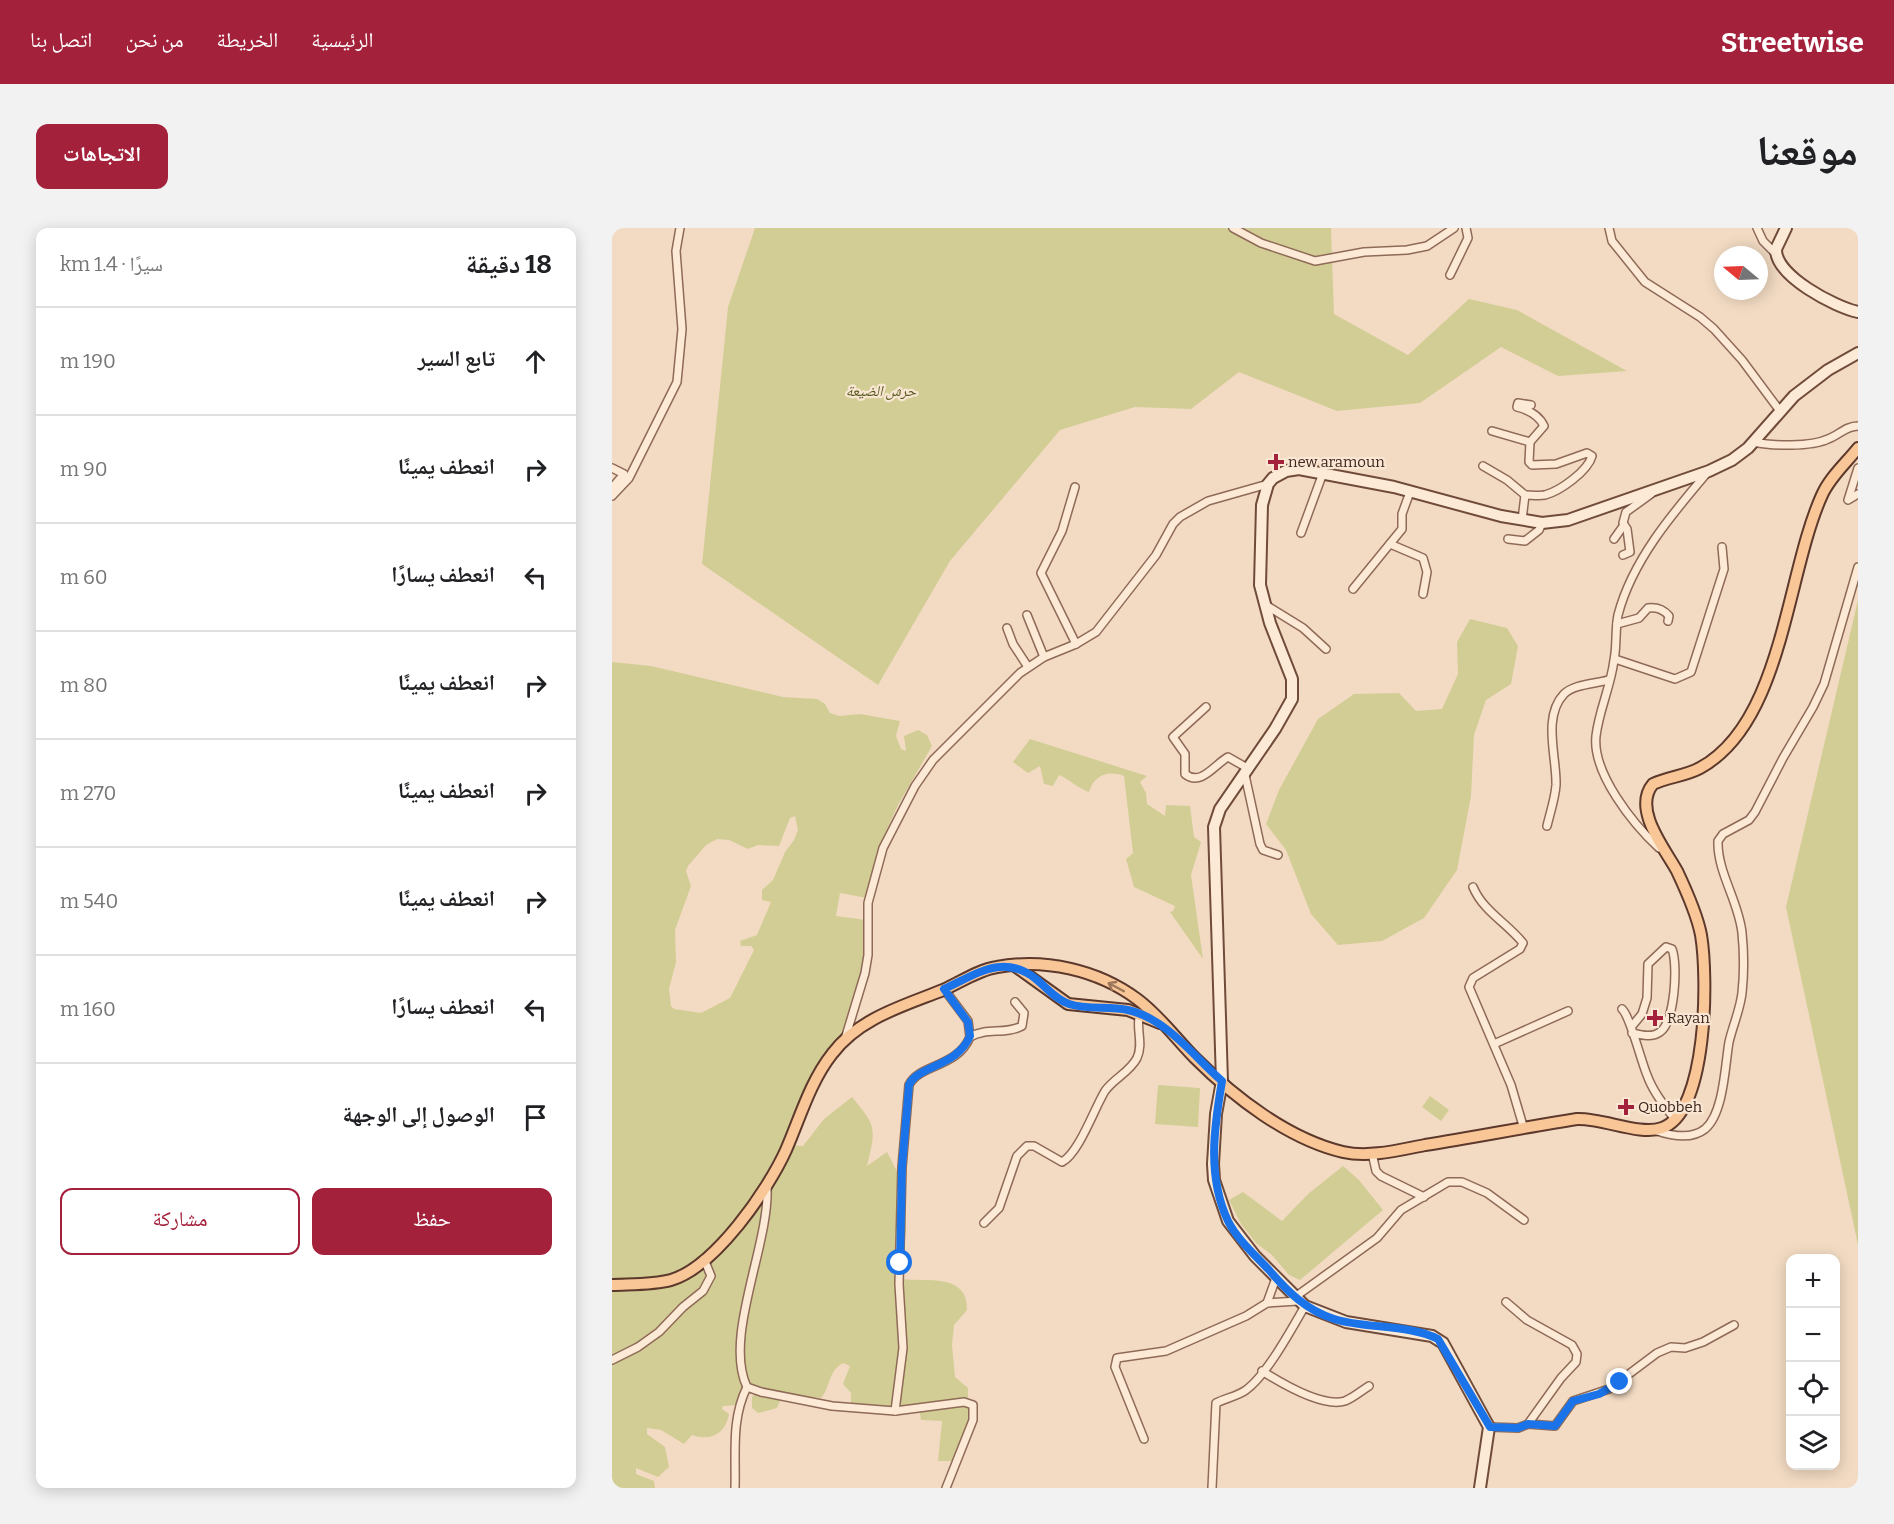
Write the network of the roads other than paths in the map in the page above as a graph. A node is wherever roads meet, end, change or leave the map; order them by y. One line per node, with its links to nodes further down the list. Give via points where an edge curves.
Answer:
1 (680, 228): 31 (street, via 676,251 682,329 677,382 629,478)
2 (1233, 228): 3 (street, via 1261,243 1315,261 1418,248)
3 (1454, 228)
4 (1466, 228): 9 (street, via 1468,238)
5 (1609, 228): 13 (street, via 1612,241 1645,282 1714,329)
6 (1757, 228): 8 (street)
7 (1786, 228): 8 (street)
8 (1776, 254): 10 (street, via 1789,275 1832,302)
9 (1450, 275)
10 (1858, 312)
11 (1858, 353): 13 (street, via 1813,381)
12 (1531, 405): 16 (street, via 1517,406 1533,412 1544,426)
13 (1780, 411): 17 (street)
14 (1858, 426): 17 (street, via 1827,440 1794,444)
15 (1492, 430): 16 (street)
16 (1530, 442): 30 (street, via 1528,456 1532,465 1556,464 1587,453 1592,456 1559,489 1544,495)
17 (1754, 442): 22 (street)
18 (1858, 448): 58 (main road, via 1821,496 1766,683 1746,722 1700,768 1660,781 1649,789 1647,813)
19 (1483, 466): 30 (street)
20 (612, 468): 27 (street, via 624,474)
21 (1858, 468): 29 (street, via 1848,500)
22 (1708, 471): 25 (street); 47 (street, via 1653,542 1630,585)
23 (1323, 473): 24 (street, via 1286,471); 28 (street); 35 (street)
24 (1268, 484): 44 (street, via 1262,505 1259,550); 49 (street, via 1208,501 1180,517 1115,612 1096,632)
25 (1660, 486): 33 (street, via 1568,520); 34 (street, via 1626,512)
26 (1075, 487): 49 (street, via 1062,531 1041,573)
27 (612, 488)
28 (1410, 492): 32 (street); 38 (street, via 1402,514 1402,529)
29 (1858, 494)
30 (1525, 495): 32 (street)
31 (612, 496)
32 (1522, 520): 33 (street)
33 (1542, 524): 36 (street, via 1525,541)
34 (1624, 525): 37 (street); 40 (street, via 1630,552)
35 (1301, 533)
36 (1508, 539)
37 (1614, 539)
38 (1390, 544): 42 (street); 43 (street, via 1423,558 1427,572)
39 (1722, 547): 52 (street, via 1724,569 1691,672 1675,679)
40 (1623, 555)
41 (1858, 567): 76 (street, via 1814,707 1755,812 1718,841 1740,919 1743,958 1742,992 1719,1100 1707,1128 1699,1133 1674,1136)
42 (1353, 589)
43 (1423, 594)
44 (1264, 604): 50 (street, via 1303,628); 56 (street, via 1292,679 1292,699)
45 (1026, 615): 51 (street)
46 (1668, 621): 47 (street, via 1665,611 1656,607 1648,608 1639,618)
47 (1617, 624): 52 (street)
48 (1008, 628): 53 (street, via 1012,644)
49 (1076, 644): 51 (street)
50 (1326, 650)
51 (1044, 657): 53 (street)
52 (1615, 659): 54 (street)
53 (1028, 668): 71 (street, via 933,760 889,836 870,893 868,955)
54 (1608, 680): 57 (street, via 1573,688 1557,706 1553,736 1556,783); 58 (street, via 1596,738 1599,761 1626,811)
55 (1206, 707): 56 (street, via 1173,737 1185,754 1185,774 1200,778 1228,757)
56 (1247, 772): 59 (street, via 1260,844 1263,850); 73 (street, via 1220,809 1214,827)
57 (1546, 826)
58 (1666, 853): 74 (main road, via 1698,926 1704,984 1698,1066 1693,1088)
59 (1278, 855)
60 (1473, 887): 72 (street, via 1486,908 1523,943 1520,949 1469,983)
61 (1015, 966): 62 (main road, via 989,969); 63 (main road, one-way to 61, via 1099,978 1061,966); 66 (main road, via 1068,1004)
62 (944, 989): 70 (street, via 964,1016); 71 (main road, via 901,1005)
63 (1135, 997): 66 (main road); 67 (main road)
64 (1015, 1002): 70 (street, via 1024,1013 1022,1026)
65 (1622, 1009): 69 (street)
66 (1128, 1010): 67 (main road)
67 (1142, 1010): 73 (main road); 81 (street, via 1137,1058 1106,1090 1073,1153 1062,1162 1034,1146 1022,1150 999,1208)
68 (1568, 1011): 72 (street)
69 (1632, 1030): 69 (street, via 1647,998 1648,963 1666,947 1672,949 1675,961 1668,1022 1654,1035); 74 (street, via 1646,1075)
70 (970, 1036): 93 (street, via 963,1050 915,1077 908,1089 899,1284 903,1348)
71 (845, 1039): 78 (main road, via 817,1078)
72 (1494, 1044): 75 (street)
73 (1222, 1081): 77 (main road, via 1302,1136 1346,1153); 83 (street, via 1213,1164 1218,1195 1232,1227)
74 (1675, 1119): 76 (main road)
75 (1524, 1129): 76 (main road, via 1586,1119); 77 (main road)
76 (1654, 1130)
77 (1372, 1154): 79 (street, via 1381,1176)
78 (767, 1187): 82 (main road, via 735,1229); 92 (street, via 762,1241 742,1336 741,1362)
79 (1424, 1197): 80 (street, via 1448,1182 1462,1182 1487,1193); 85 (street, via 1401,1210 1377,1238)
80 (1524, 1220)
81 (984, 1223)
82 (704, 1258): 84 (main road, via 669,1281); 89 (street, via 711,1276 703,1292 683,1306 660,1332)
83 (1276, 1278): 85 (street); 87 (street)
84 (612, 1285)
85 (1299, 1301): 87 (street); 90 (street); 95 (street, via 1346,1322 1438,1339)
86 (1506, 1302): 94 (street, via 1527,1320 1572,1346 1577,1354 1574,1366)
87 (1267, 1303): 96 (street, via 1172,1349 1117,1359 1115,1367)
88 (1734, 1325): 94 (street, via 1703,1342 1657,1353 1609,1389 1573,1401 1555,1426)
89 (612, 1360)
90 (1262, 1371): 91 (street, via 1326,1401 1344,1401); 99 (street, via 1244,1392 1216,1403)
91 (1369, 1386)
92 (747, 1387): 93 (street, via 831,1406); 97 (street, via 735,1426)
93 (895, 1411): 98 (street, via 964,1402 973,1405 973,1420)
94 (1528, 1424): 95 (street, via 1518,1428)
95 (1490, 1427): 100 (street)
96 (1144, 1439)
97 (735, 1488)
98 (946, 1488)
99 (1212, 1488)
100 (1480, 1488)

